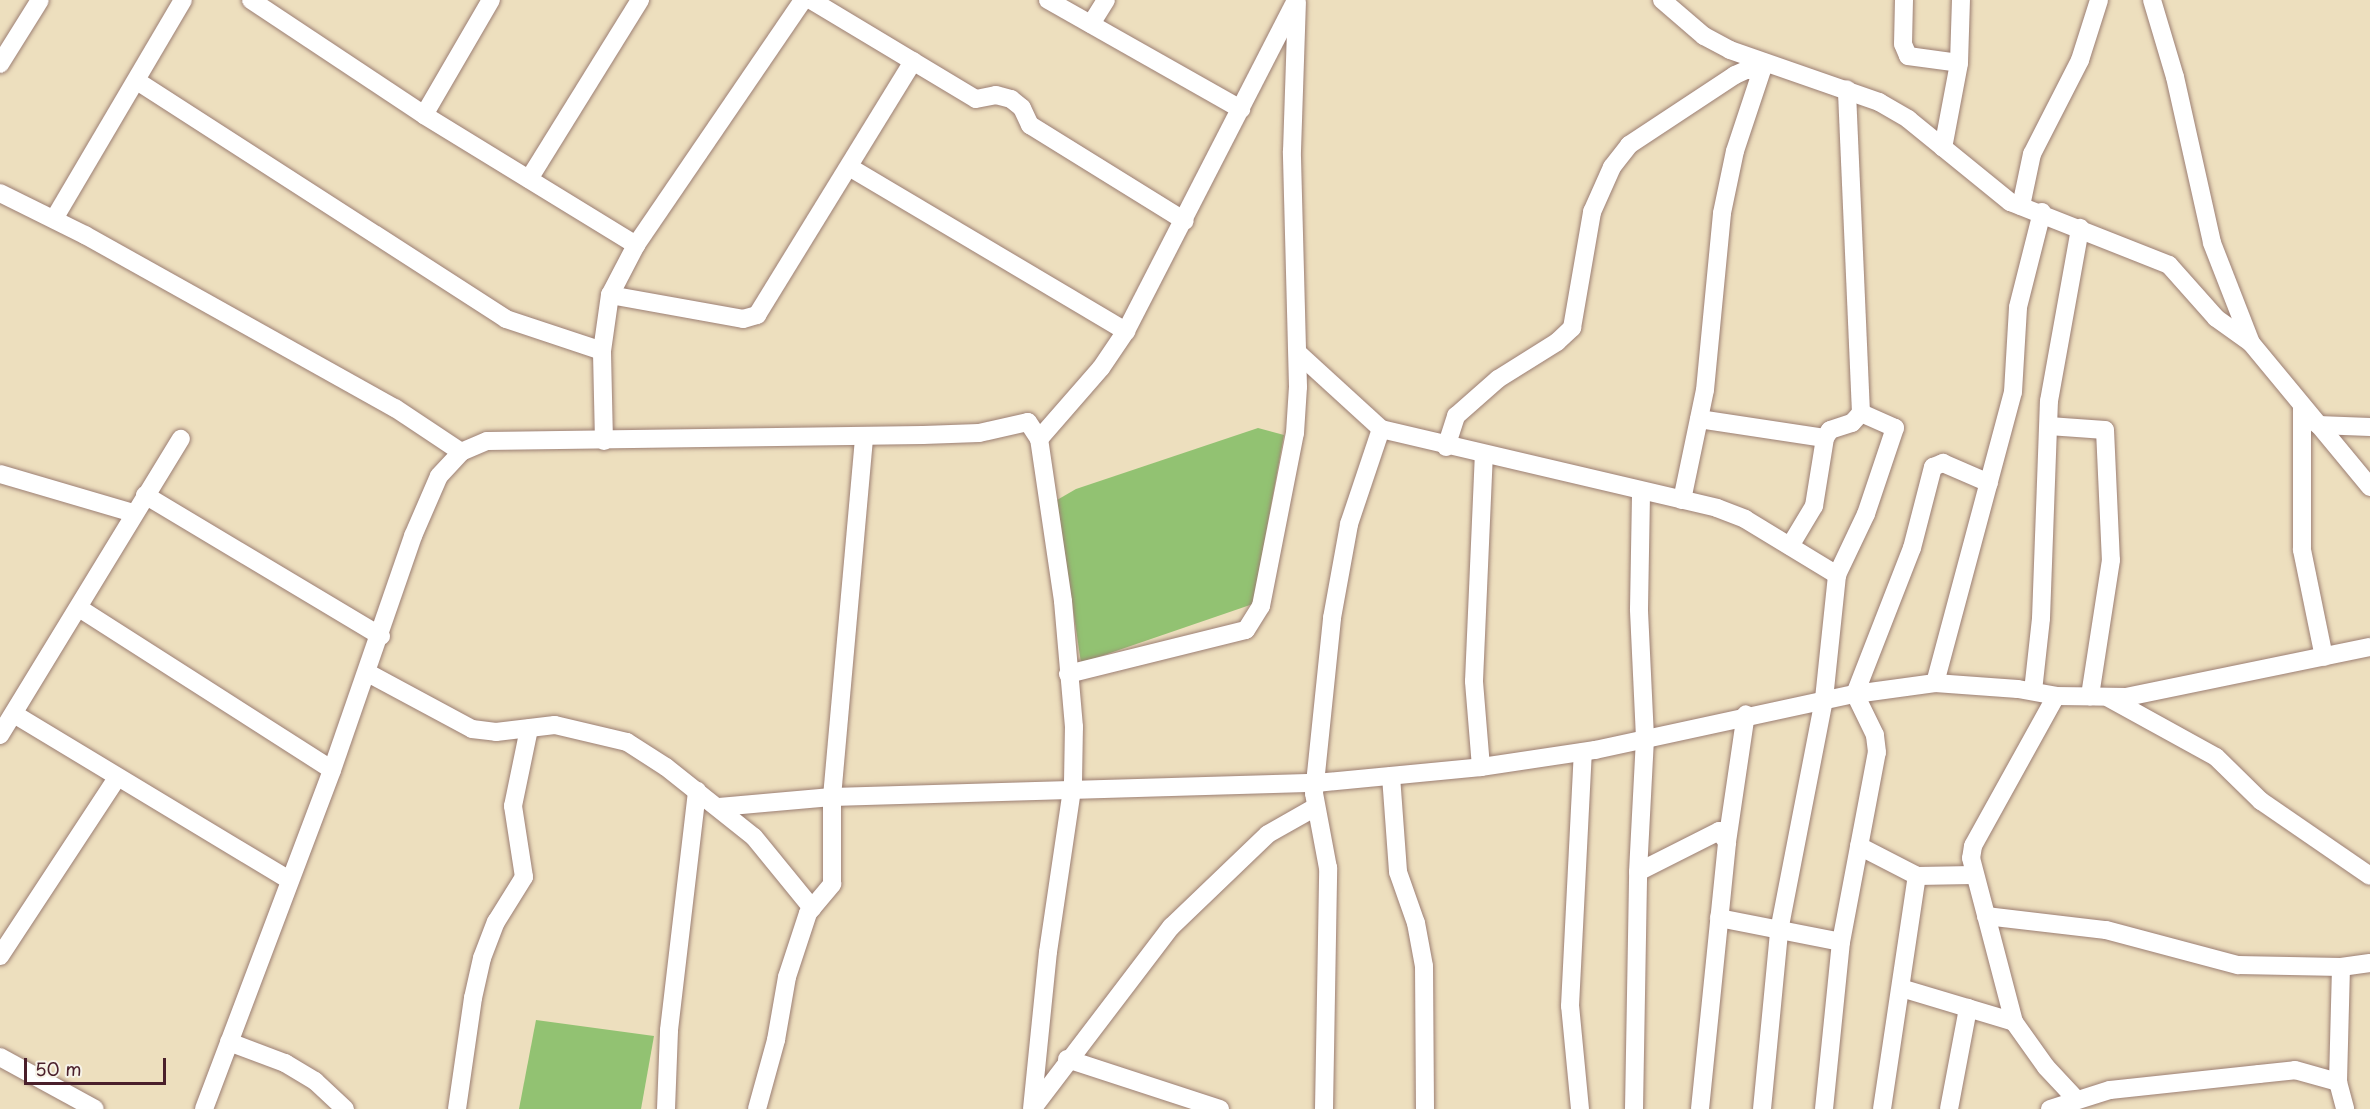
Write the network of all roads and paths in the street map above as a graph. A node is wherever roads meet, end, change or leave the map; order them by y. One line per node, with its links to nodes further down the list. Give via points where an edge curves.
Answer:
1 (40, 0): 19 (street)
2 (183, 0): 21 (street)
3 (251, 0): 24 (street)
4 (490, 0): 24 (street)
5 (640, 0): 27 (street)
6 (803, 0): 34 (street)
7 (811, 0): 17 (street)
8 (1048, 0): 16 (street)
9 (1106, 0): 16 (street)
10 (1297, 0): 23 (street); 39 (street, via 1292,151)
11 (1662, 0): 20 (street, via 1704,36)
12 (1904, 0): 18 (street, via 1903,44 1908,56)
13 (1961, 0): 18 (street)
14 (2099, 0): 29 (street, via 2080,60 2032,154)
15 (2152, 0): 37 (street, via 2178,88 2212,243)
16 (1091, 24): 23 (street)
17 (913, 61): 26 (street); 32 (street, via 976,99 996,95 1011,99 1022,108 1030,125)
18 (1959, 63): 25 (street)
19 (0, 64)
20 (1763, 67): 22 (street); 42 (street, via 1735,151 1722,213); 52 (street, via 1735,75 1629,145 1612,167 1592,212 1572,328 1557,342 1498,379 1456,416)
21 (137, 81): 31 (street); 38 (street, via 506,319)
22 (1847, 89): 25 (street, via 1908,120); 41 (street)
23 (1241, 110): 32 (street)
24 (424, 115): 27 (street)
25 (1943, 148): 29 (street, via 1999,195)
26 (851, 168): 35 (street, via 752,320); 36 (street)
27 (529, 179): 34 (street)
28 (0, 193): 31 (street)
29 (2021, 206): 30 (street)
30 (2042, 212): 33 (street); 56 (street, via 2018,307 2013,392)
31 (54, 219): 53 (street, via 395,408)
32 (1185, 221): 36 (street)
33 (2080, 228): 37 (street, via 2169,265 2216,318); 44 (street, via 2052,373)
34 (636, 245): 35 (street)
35 (610, 295): 38 (street)
36 (1126, 331): 50 (street, via 1101,368)
37 (2252, 343): 40 (street)
38 (602, 351): 51 (street)
39 (1299, 354): 46 (street); 69 (street, via 1295,434 1261,606 1254,621 1246,630)
40 (2302, 406): 43 (street); 67 (street, via 2302,550)
41 (1861, 413): 48 (street, via 1852,423 1830,430); 63 (street, via 1895,428 1866,514)
42 (1699, 419): 48 (street); 60 (street)
43 (2318, 425): 45 (street); 57 (street)
44 (2049, 426): 71 (street, via 2041,618); 74 (street, via 2105,430 2111,560)
45 (2370, 427)
46 (1381, 429): 52 (street); 86 (street, via 1354,506 1334,606)
47 (864, 437): 50 (street, via 979,433 1028,422); 51 (street); 89 (street)
48 (1825, 438): 62 (street, via 1814,506)
49 (181, 439): 59 (street)
50 (1039, 439): 69 (street, via 1063,601)
51 (604, 441): 53 (street, via 487,441)
52 (1446, 447): 54 (street)
53 (462, 452): 65 (street, via 439,476 413,536)
54 (1484, 456): 58 (street); 82 (street, via 1474,681)
55 (2, 478): 61 (street)
56 (1989, 483): 70 (street); 72 (street, via 1943,463 1933,467 1912,549)
57 (2370, 487)
58 (1641, 491): 60 (street); 80 (street, via 1639,609)
59 (145, 495): 61 (street); 65 (street)
60 (1682, 500): 62 (street, via 1745,519)
61 (133, 513): 64 (street)
62 (1790, 546): 63 (street)
63 (1837, 575): 75 (street)
64 (79, 608): 76 (street); 83 (street)
65 (381, 636): 68 (street)
66 (2370, 647): 67 (street)
67 (2324, 657): 74 (street, via 2157,693)
68 (368, 673): 78 (street, via 472,729); 83 (street)
69 (1068, 674): 88 (street, via 1074,727)
70 (1935, 683): 71 (street); 72 (street)
71 (2033, 691): 73 (street)
72 (1855, 694): 75 (street); 93 (street, via 1875,735 1877,752)
73 (2056, 696): 74 (street); 95 (street, via 1973,846)
74 (2099, 697): 97 (street, via 2216,757 2261,801)
75 (1824, 699): 77 (street); 102 (street)
76 (14, 714): 79 (street); 85 (street)
77 (1746, 714): 80 (street); 92 (street)
78 (529, 729): 87 (street, via 555,725 627,742); 118 (street, via 513,806 524,877 496,922 482,958 472,998)
79 (0, 735)
80 (1645, 738): 81 (street); 94 (street)
81 (1583, 752): 82 (street); 124 (street, via 1570,1006)
82 (1480, 767): 84 (street)
83 (332, 770): 98 (street)
84 (1391, 776): 86 (street); 123 (street, via 1398,872 1416,923 1424,966)
85 (117, 778): 98 (street); 104 (street)
86 (1316, 783): 88 (street); 91 (street)
87 (698, 791): 90 (street); 119 (street, via 669,1030)
88 (1071, 791): 89 (street); 112 (street, via 1032,1109)
89 (832, 797): 90 (street); 99 (street, via 832,884)
90 (719, 807): 99 (street, via 754,837)
91 (1314, 808): 112 (street, via 1268,834 1171,927); 122 (street, via 1328,868)
92 (1727, 842): 94 (street, via 1719,831); 101 (street)
93 (1859, 846): 96 (street); 103 (street)
94 (1638, 872): 125 (street)
95 (1972, 875): 96 (street); 100 (street)
96 (1917, 876): 107 (street)
97 (2370, 876)
98 (289, 880): 110 (street)
99 (812, 908): 120 (street, via 787,977 776,1040)
100 (1986, 916): 106 (street, via 2106,930 2215,962); 109 (street)
101 (1719, 918): 102 (street); 126 (street)
102 (1779, 931): 103 (street); 127 (street)
103 (1840, 942): 128 (street)
104 (0, 956)
105 (2370, 963): 106 (street)
106 (2341, 967): 113 (street)
107 (1900, 988): 108 (street); 129 (street)
108 (1968, 1008): 109 (street); 130 (street)
109 (2014, 1022): 114 (street, via 2046,1067)
110 (229, 1042): 116 (street); 117 (street, via 285,1063 315,1081)
111 (0, 1057): 115 (street)
112 (1067, 1059): 121 (street)
113 (2338, 1082): 114 (street, via 2295,1070 2156,1083); 132 (street)
114 (2076, 1099): 131 (street)
115 (95, 1109)
116 (204, 1109)
117 (345, 1109)
118 (457, 1109)
119 (666, 1109)
120 (757, 1109)
121 (1220, 1109)
122 (1324, 1109)
123 (1425, 1109)
124 (1580, 1109)
125 (1634, 1109)
126 (1700, 1109)
127 (1762, 1109)
128 (1824, 1109)
129 (1882, 1109)
130 (1949, 1109)
131 (2050, 1109)
132 (2345, 1109)

